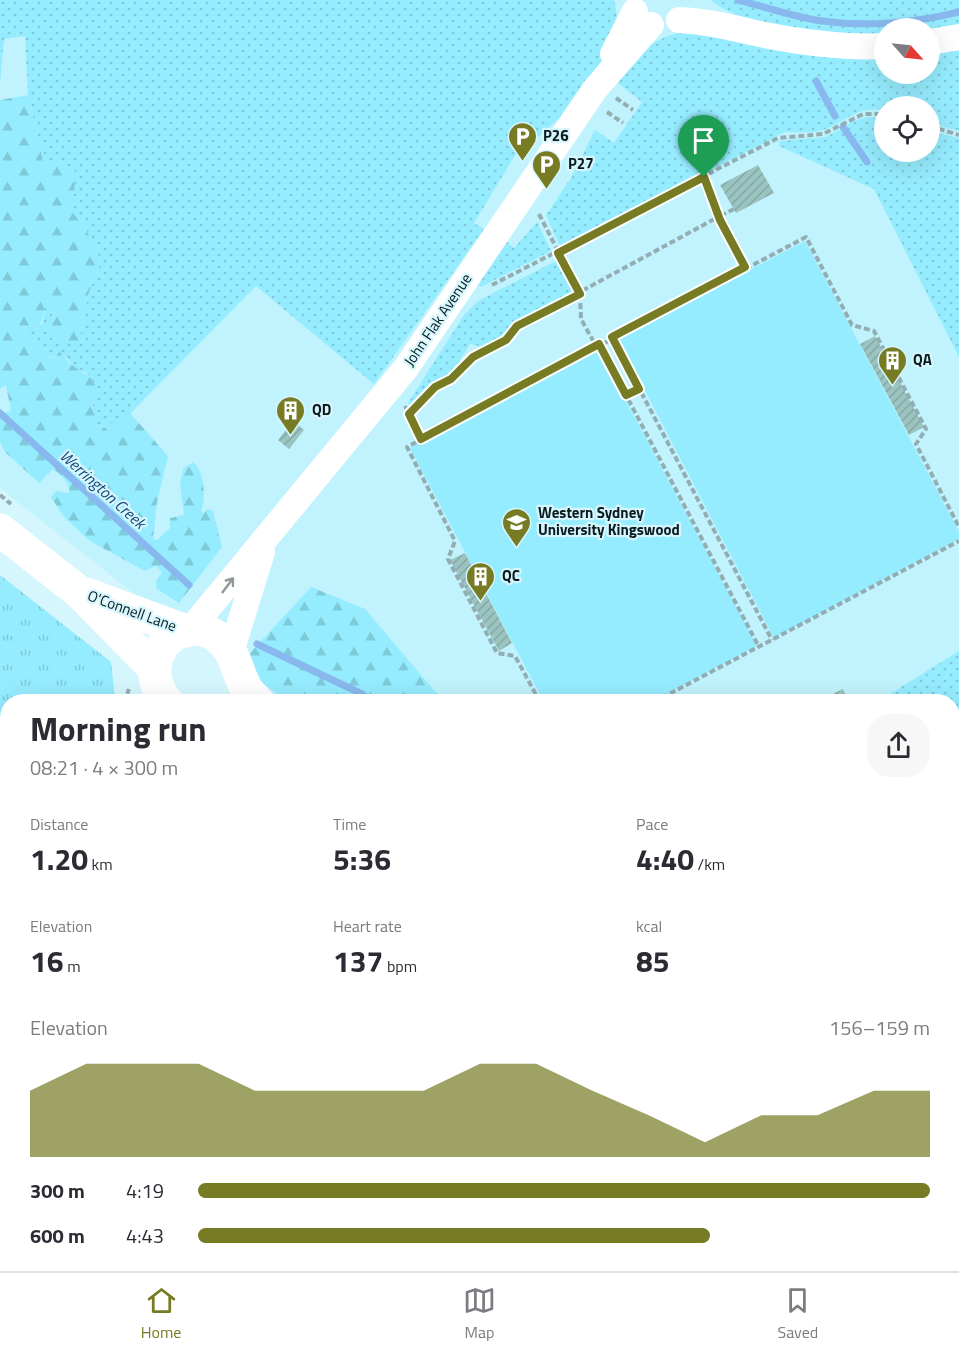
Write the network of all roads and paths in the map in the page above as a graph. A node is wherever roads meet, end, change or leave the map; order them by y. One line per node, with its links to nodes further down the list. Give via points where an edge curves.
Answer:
1 (686, 7): 2 (street, via 666,26); 5 (street, via 764,35 816,43)
2 (640, 12): 6 (street, John Flak Avenue)
3 (959, 37): 4 (street)
4 (940, 40)
5 (874, 46)
6 (603, 98): 7 (path); 9 (path); 30 (street, John Flak Avenue, via 406,368)
7 (633, 110)
8 (874, 114): 12 (path, via 863,114 823,134 778,138)
9 (623, 123)
10 (940, 129): 11 (path)
11 (959, 135)
12 (704, 177): 15 (path); 16 (path)
13 (734, 209): 15 (path)
14 (539, 214): 16 (path)
15 (720, 216): 17 (path); 19 (path)
16 (558, 253): 18 (path); 19 (path)
17 (745, 267): 20 (path); 29 (path, via 806,237 852,325 874,331 926,429 916,444)
18 (485, 289)
19 (580, 294): 21 (path, via 581,320); 25 (path, via 517,326 506,340 473,357 451,379 435,387)
20 (612, 337): 21 (path); 22 (path)
21 (597, 345): 23 (path); 26 (path)
22 (639, 389): 23 (path); 34 (path)
23 (626, 395): 35 (path)
24 (403, 403): 25 (path)
25 (409, 414): 26 (path)
26 (421, 439): 40 (path, via 407,447 455,541 448,559 497,653 515,656)
27 (0, 495): 28 (path)
28 (9, 519): 32 (street, O'Connell Lane)
29 (959, 527)
30 (267, 540): 33 (street, John Flak Avenue, one-way to 30); 36 (street, John Flak Avenue)
31 (959, 541): 34 (path)
32 (79, 592): 33 (street, O'Connell Lane); 37 (street, O'Connell Lane)
33 (188, 630): 36 (street, O'Connell Lane, via 214,634); 37 (street, via 164,644 157,655)
34 (772, 640): 35 (path)
35 (759, 647): 41 (path)
36 (233, 655): 38 (street, via 236,672); 39 (street)
37 (155, 689)
38 (227, 694)
39 (251, 694)
40 (536, 694)
41 (669, 694)

